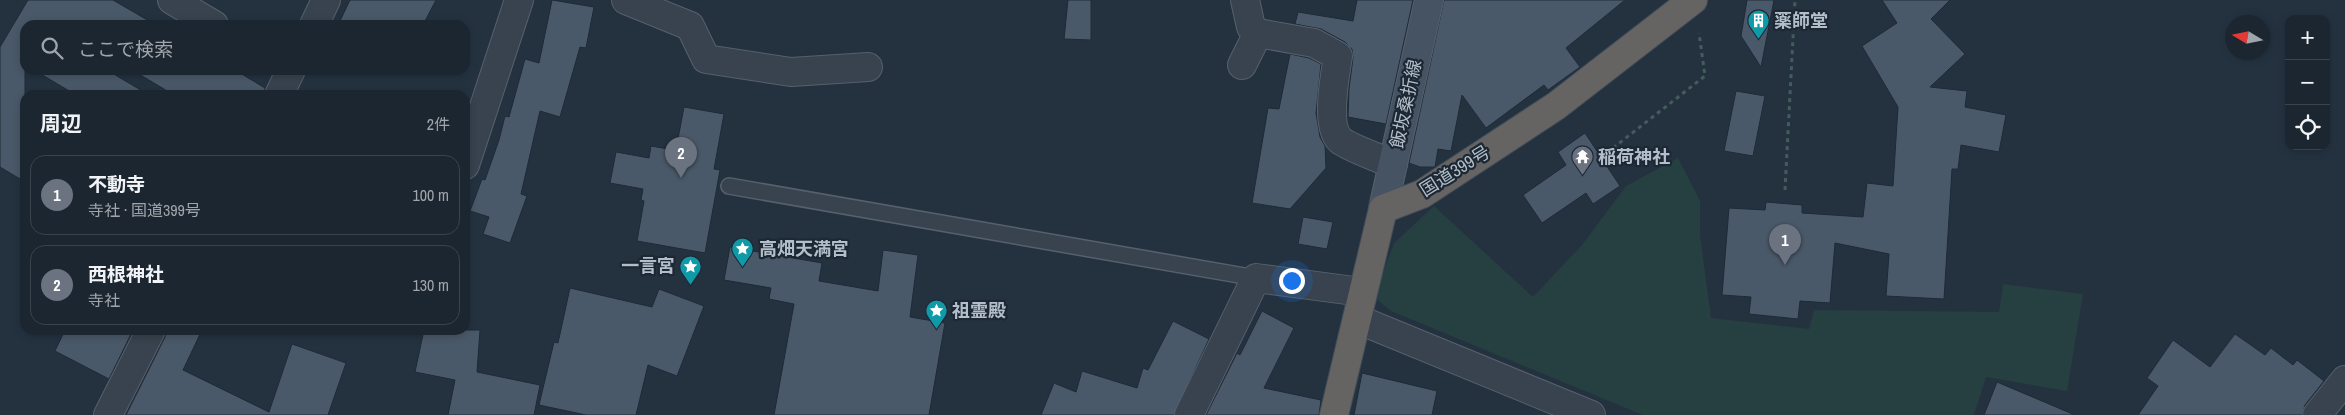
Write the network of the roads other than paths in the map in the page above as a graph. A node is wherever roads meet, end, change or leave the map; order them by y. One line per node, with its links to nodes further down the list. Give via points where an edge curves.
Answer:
1 (172, 0): 8 (street)
2 (326, 0): 9 (street)
3 (519, 0): 15 (street)
4 (626, 0): 12 (street, via 690,26 706,59 791,72)
5 (1245, 0): 10 (street, via 1251,27)
6 (1429, 0): 16 (main road, 飯坂桑折線)
7 (1693, 0): 18 (highway, 国道399号, via 1556,106 1422,194)
8 (206, 20)
9 (316, 20)
10 (1258, 33): 11 (street); 16 (street, via 1314,42 1338,56 1333,89 1333,128 1340,140)
11 (1242, 65)
12 (868, 67)
13 (289, 75): 14 (street)
14 (281, 90)
15 (470, 150)
16 (1393, 164): 18 (main road, 飯坂桑折線)
17 (730, 186): 19 (lane)
18 (1383, 209): 20 (highway)
19 (1256, 278): 20 (street); 25 (street)
20 (1362, 292): 21 (highway)
21 (1357, 319): 26 (highway); 27 (street)
22 (148, 335): 24 (street)
23 (2345, 380): 28 (street)
24 (108, 415)
25 (1188, 415)
26 (1334, 415)
27 (1591, 415)
28 (2317, 415)

